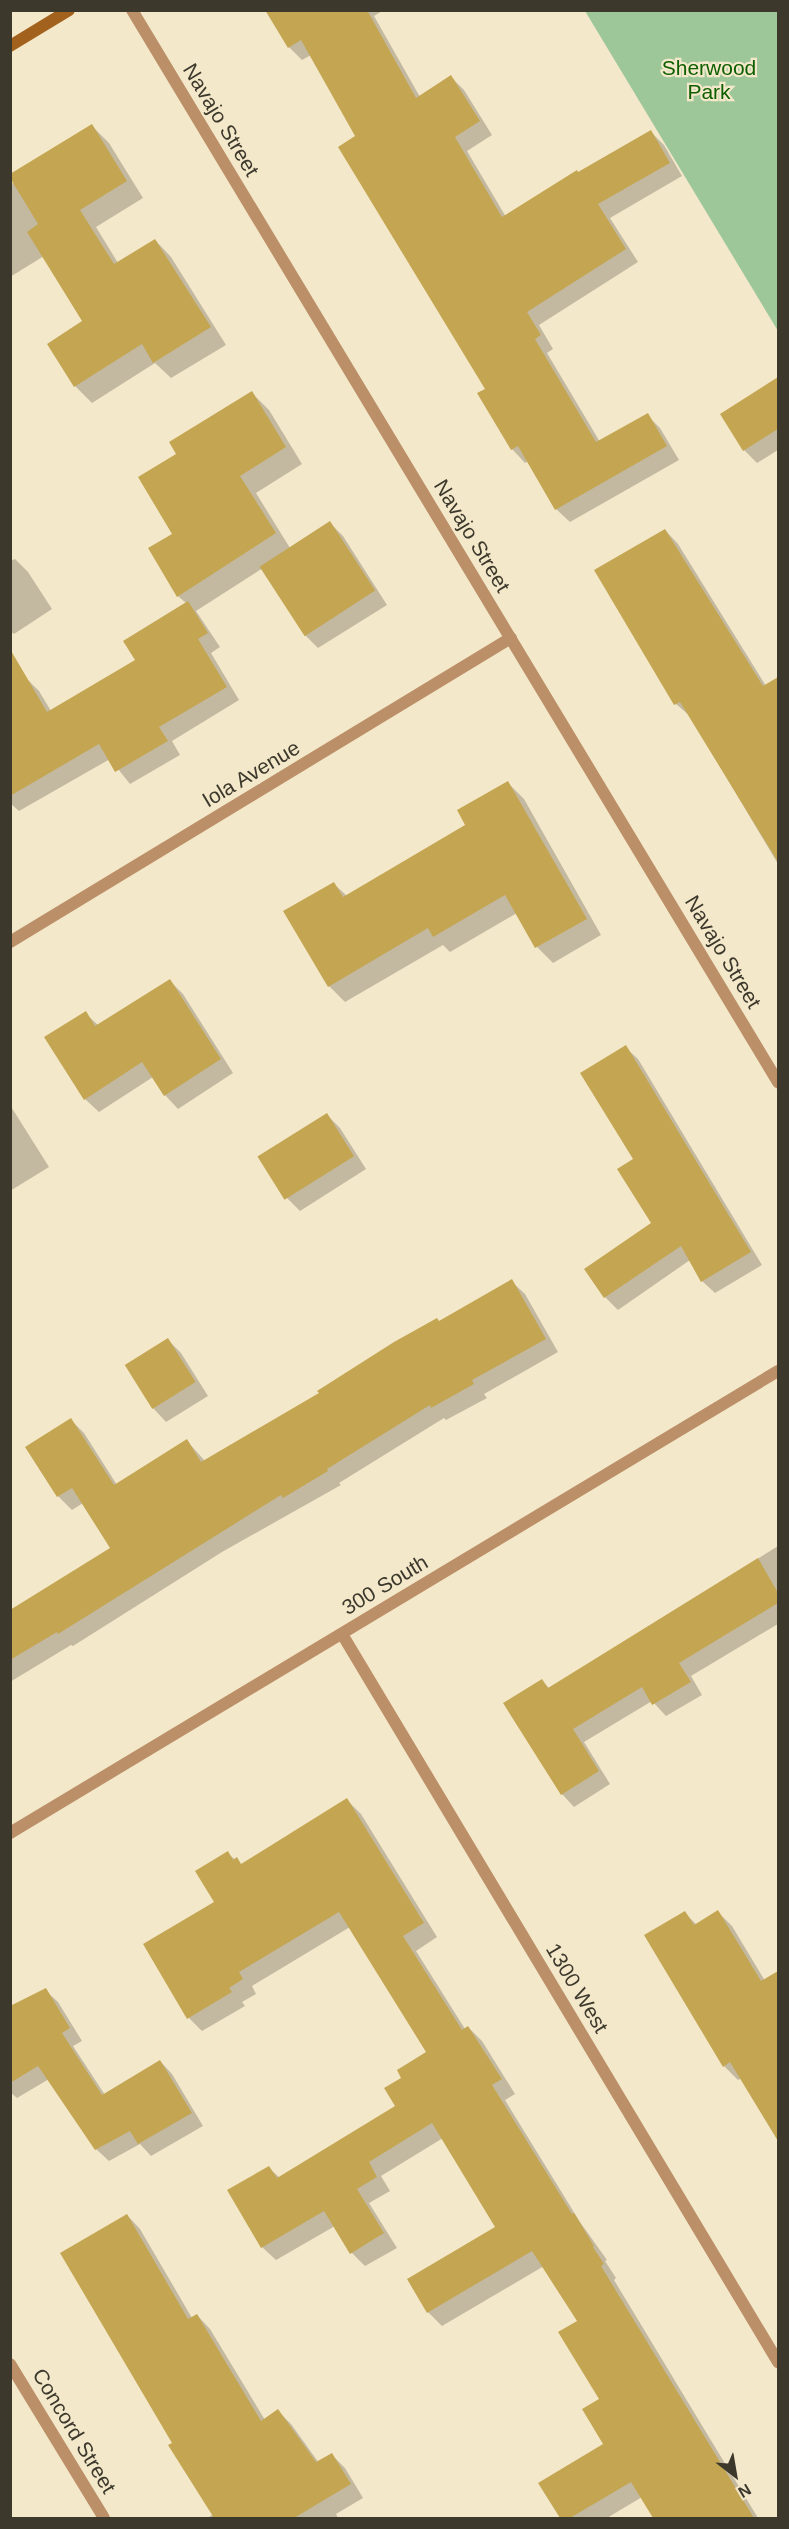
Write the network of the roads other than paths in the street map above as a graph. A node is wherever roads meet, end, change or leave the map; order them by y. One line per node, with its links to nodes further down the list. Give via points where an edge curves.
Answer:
1 (69, 10): 3 (main road)
2 (132, 10): 4 (street, Navajo Street)
3 (10, 46)
4 (511, 638): 5 (street, Iola Avenue); 6 (street, Navajo Street)
5 (10, 942)
6 (778, 1082)
7 (778, 1371): 8 (street, 300 South)
8 (342, 1634): 9 (street, 300 South); 10 (street, 1300 West)
9 (10, 1833)
10 (778, 2362)
11 (10, 2364): 12 (street, Concord Street)
12 (104, 2518)

